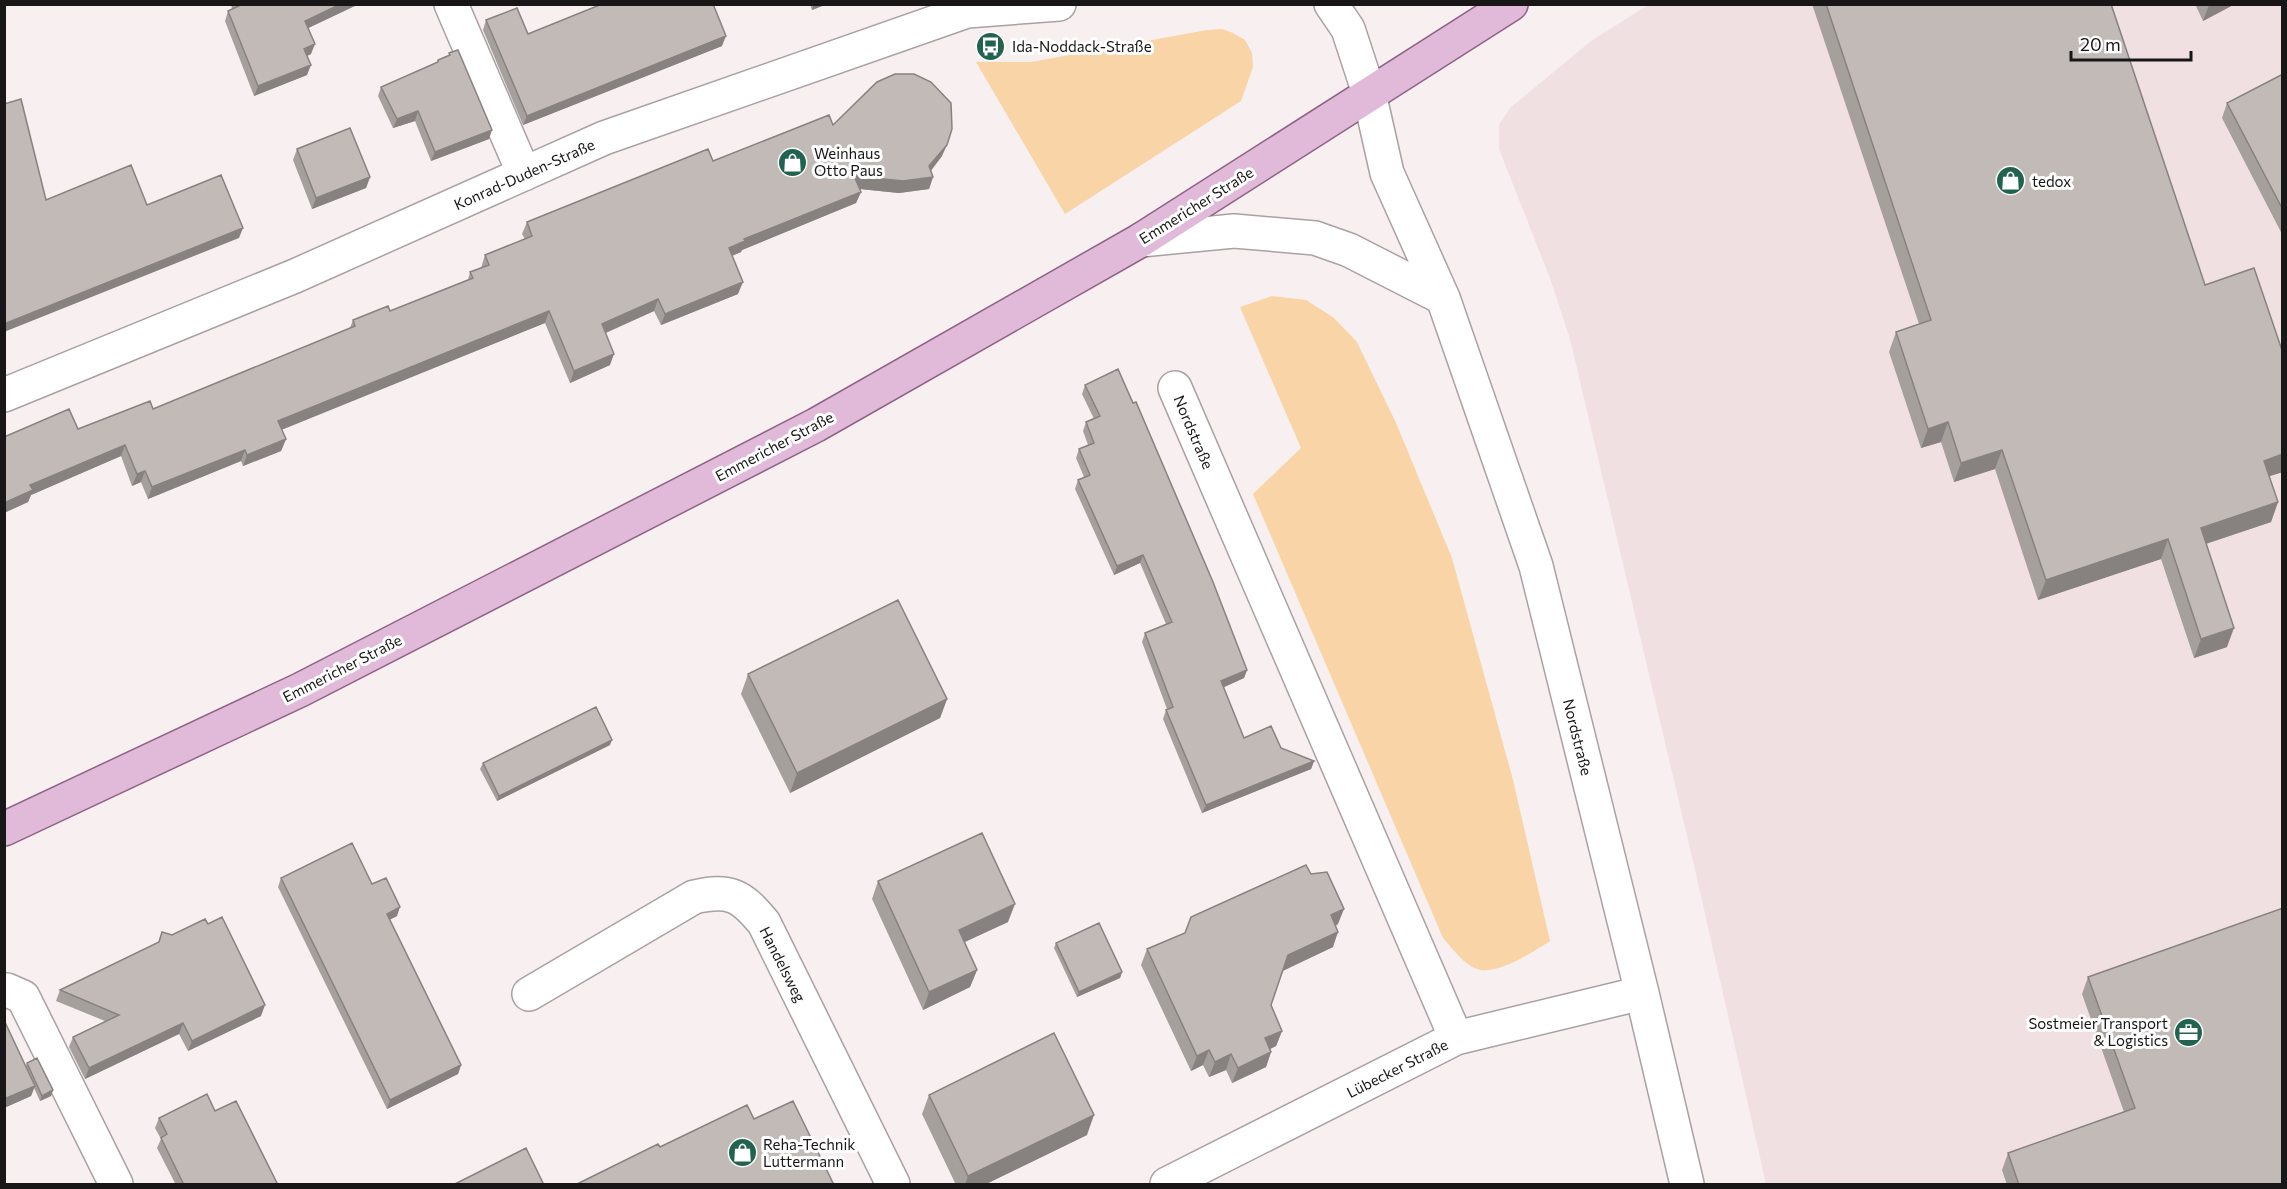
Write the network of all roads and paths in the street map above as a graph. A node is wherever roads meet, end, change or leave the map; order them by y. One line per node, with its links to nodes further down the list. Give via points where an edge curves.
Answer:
1 (451, 4): 7 (street)
2 (1059, 4): 5 (street, Konrad-Duden-Straße)
3 (1331, 4): 6 (street, via 1348,29)
4 (1511, 4): 6 (main road, Emmericher Straße)
5 (965, 8): 7 (street, Konrad-Duden-Straße, via 604,138)
6 (1370, 93): 8 (main road, Emmericher Straße); 9 (street, Nordstraße, via 1387,173)
7 (524, 174): 11 (street, Konrad-Duden-Straße, via 295,276)
8 (1141, 240): 9 (street, via 1234,231 1315,238 1349,250); 12 (main road, Emmericher Straße, via 816,425 707,482 300,690)
9 (1443, 298): 14 (street, Nordstraße, via 1536,566)
10 (1175, 388): 16 (street, Nordstraße)
11 (4, 396)
12 (4, 830)
13 (4, 991): 17 (street, via 23,997)
14 (1642, 993): 16 (street, Lübecker Straße); 20 (street, Nordstraße)
15 (529, 994): 18 (street, Handelsweg, via 694,897 722,892 748,903 764,923)
16 (1456, 1038): 19 (street, Lübecker Straße)
17 (110, 1172)
18 (893, 1185)
19 (1167, 1185)
20 (1687, 1185)

